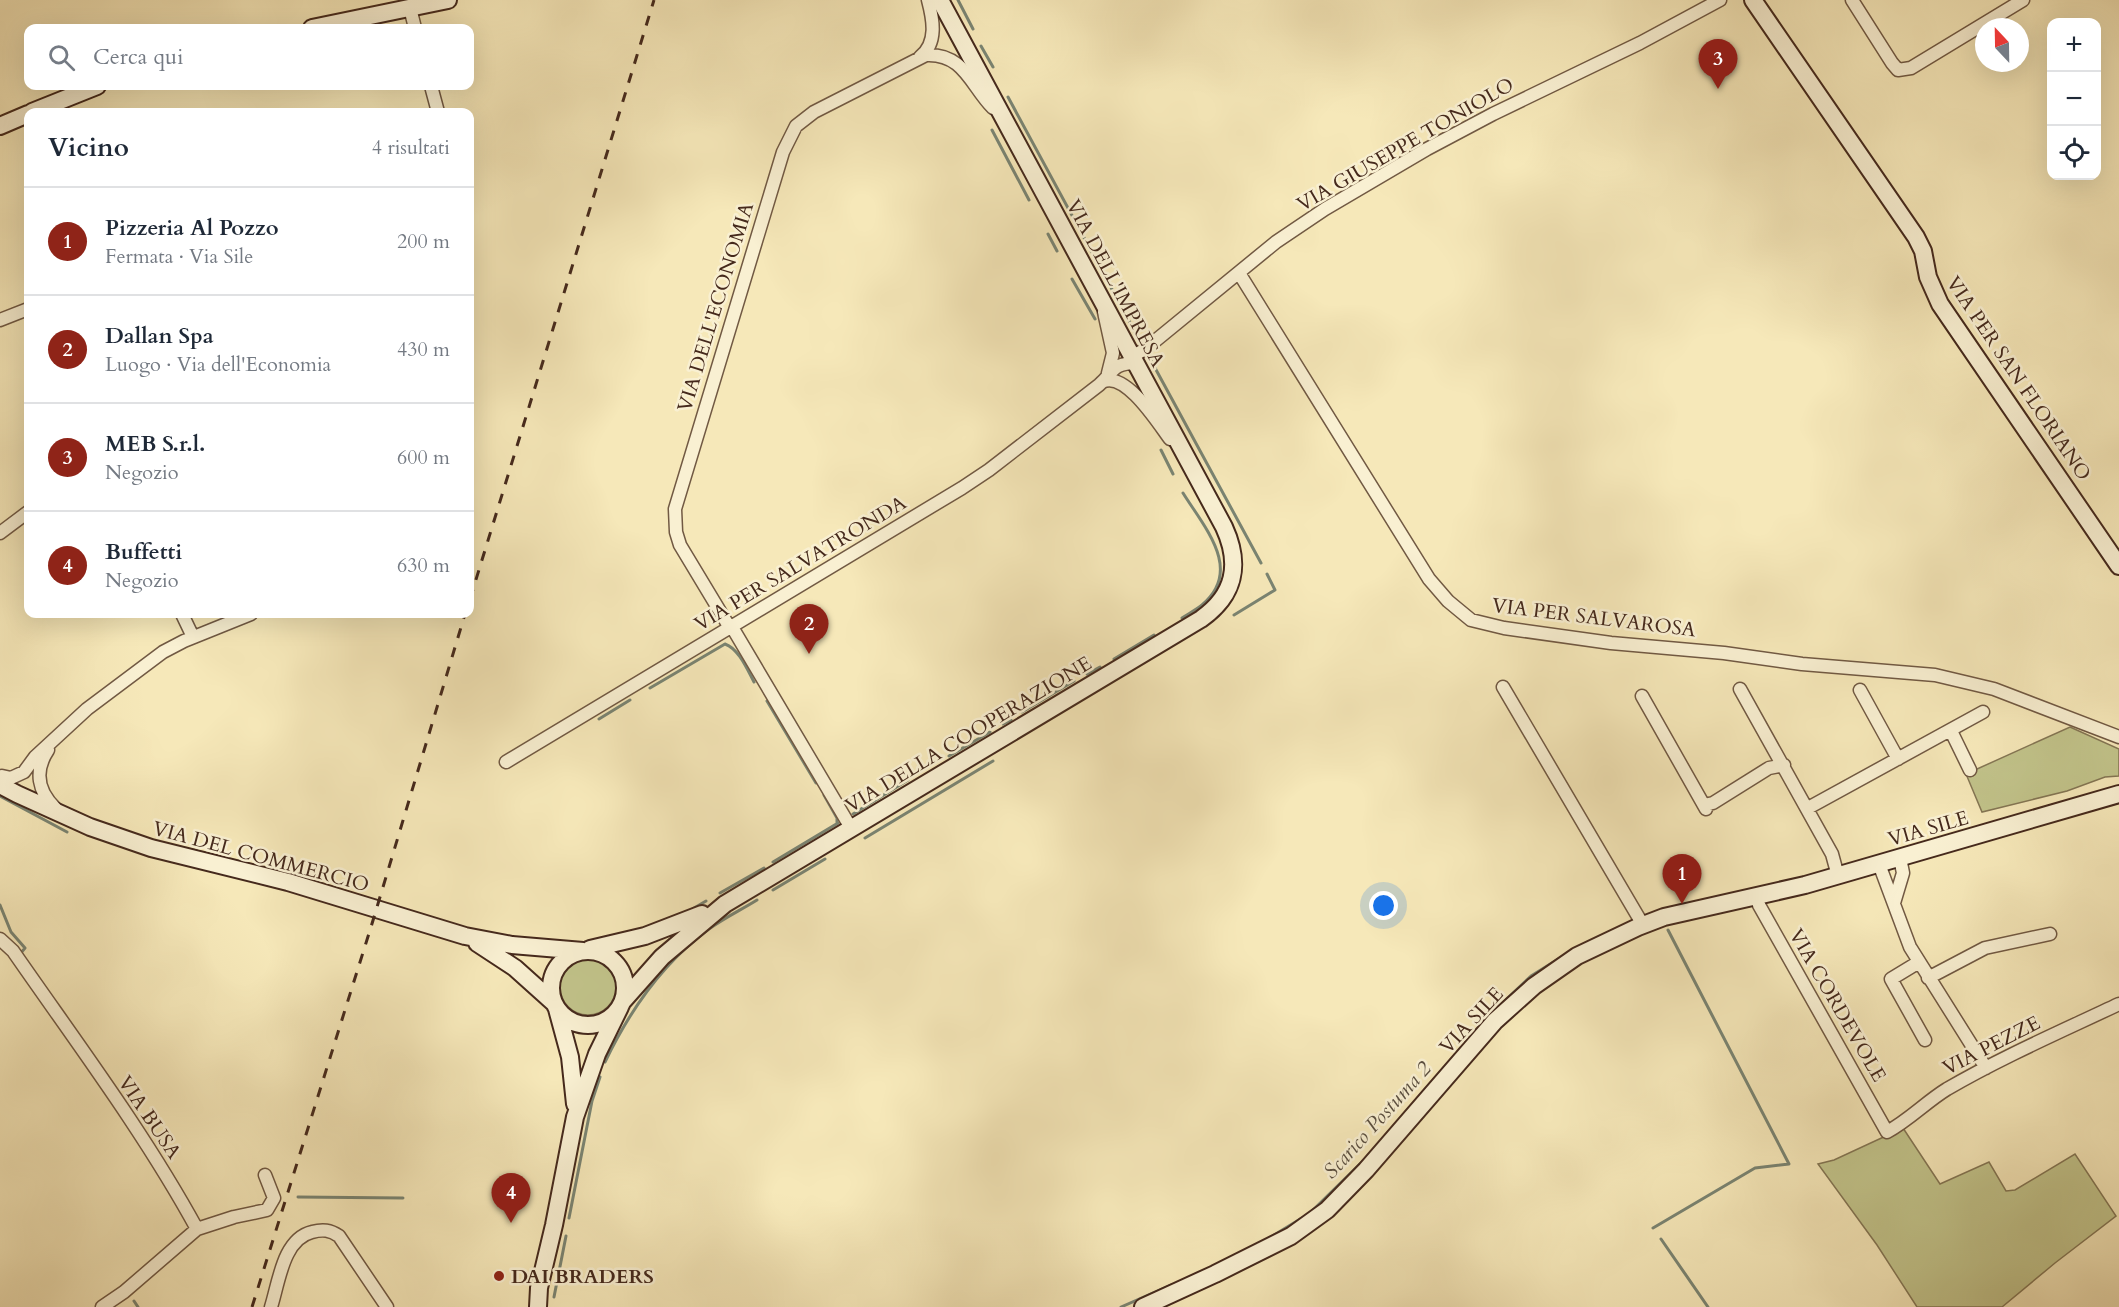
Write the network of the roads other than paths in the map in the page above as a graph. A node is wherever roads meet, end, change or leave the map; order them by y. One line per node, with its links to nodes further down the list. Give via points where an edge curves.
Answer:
1 (448, 0): 8 (street)
2 (928, 0): 11 (street, via 933,34)
3 (940, 0): 17 (street, VIA DELL'IMPRESA)
4 (1720, 0): 19 (street, VIA GIUSEPPE TONIOLO, via 1427,149 1325,209)
5 (1755, 0): 28 (street, VIA PER SAN FLORIANO, via 1916,237 1940,304)
6 (1852, 0): 7 (street, via 1898,70 1911,68)
7 (2023, 0)
8 (410, 8): 9 (street); 10 (street)
9 (332, 24)
10 (414, 24)
11 (920, 57): 17 (street, via 938,55 956,62); 32 (street, VIA DELL'ECONOMIA, via 806,117 792,132 783,152 675,509 680,544)
12 (87, 90): 14 (street)
13 (432, 90): 15 (street)
14 (42, 108)
15 (437, 108)
16 (24, 116): 18 (street)
17 (1002, 117): 20 (street, VIA DELL'IMPRESA)
18 (0, 126)
19 (1239, 273): 23 (street, VIA GIUSEPPE TONIOLO); 40 (street, VIA PER SALVAROSA, via 1429,579 1471,620 1611,642 1935,675 1994,690)
20 (1102, 299): 23 (street, VIA DELL'IMPRESA); 24 (street, via 1113,350)
21 (24, 311): 22 (street)
22 (0, 320)
23 (1134, 359): 24 (street, VIA PER SALVATRONDA, via 1119,365); 25 (street, VIA DELL'IMPRESA)
24 (1106, 378): 25 (street, via 1132,391); 32 (street, VIA PER SALVATRONDA, via 973,481)
25 (1184, 452): 29 (street, VIA DELL'IMPRESA, via 1230,541 1233,568)
26 (24, 515): 27 (street)
27 (0, 533)
28 (2119, 566)
29 (1227, 592): 50 (street, VIA DELLA COOPERAZIONE, via 1201,619)
30 (184, 618): 33 (street)
31 (241, 618): 33 (street)
32 (731, 628): 43 (street, VIA PER SALVATRONDA); 50 (street, VIA DELL'ECONOMIA)
33 (192, 637): 41 (street, via 163,652 100,699)
34 (1503, 687): 57 (street)
35 (1740, 689): 44 (street)
36 (1860, 690): 42 (street)
37 (1642, 696): 44 (street, via 1705,807 1769,768)
38 (1983, 712): 39 (street)
39 (1951, 731): 42 (street); 45 (street)
40 (2119, 737)
41 (53, 741): 46 (street, via 24,772); 49 (street, via 41,762 39,778)
42 (1898, 759): 48 (street)
43 (507, 762)
44 (1784, 765): 48 (street)
45 (1970, 770)
46 (2, 782): 49 (street, VIA DEL COMMERCIO)
47 (2119, 794): 51 (street, VIA SILE)
48 (1808, 808): 53 (street, via 1832,854)
49 (55, 811): 59 (street, VIA DEL COMMERCIO, via 151,848 280,880)
50 (851, 828): 55 (street, VIA DELLA COOPERAZIONE)
51 (1900, 858): 52 (street, VIA SILE); 56 (street, via 1903,873)
52 (1879, 864): 53 (street, VIA SILE); 56 (street)
53 (1838, 876): 54 (street, VIA SILE)
54 (1757, 897): 57 (street, VIA SILE); 70 (street, VIA CORDEVOLE)
55 (725, 904): 61 (street, VIA DELLA COOPERAZIONE, via 662,931); 64 (street, VIA DELLA COOPERAZIONE, via 662,957)
56 (1894, 905): 62 (street)
57 (1643, 924): 77 (street, VIA SILE, via 1569,961 1506,1011 1366,1170 1316,1218 1291,1236)
58 (2050, 934): 63 (street, via 1985,948)
59 (465, 936): 61 (street, VIA DEL COMMERCIO, via 512,945); 66 (street, VIA DEL COMMERCIO, via 515,968)
60 (0, 939): 72 (street, VIA BUSA, via 13,951 122,1110)
61 (584, 951): 64 (street, via 605,954 620,968 625,987); 66 (street, via 567,957 556,968 551,981)
62 (1918, 962): 63 (street); 67 (street, via 1891,979)
63 (1928, 978): 68 (street)
64 (621, 1004): 66 (street, via 605,1021 590,1025 569,1020); 69 (street, VIA DELLA COOPERAZIONE, via 597,1054)
65 (2119, 1004): 68 (street, VIA PEZZE)
66 (555, 1005): 69 (street, VIA DELLA COOPERAZIONE, via 571,1062)
67 (1925, 1040)
68 (1986, 1068): 70 (street, VIA PEZZE, via 1947,1089)
69 (575, 1117): 76 (street, VIA DELLA COOPERAZIONE)
70 (1887, 1132)
71 (265, 1175): 72 (street, via 274,1198 267,1210)
72 (197, 1229): 73 (street)
73 (102, 1307)
74 (271, 1307): 75 (street, via 289,1250 296,1240 319,1230 339,1236)
75 (387, 1307)
76 (538, 1307)
77 (1143, 1307)

